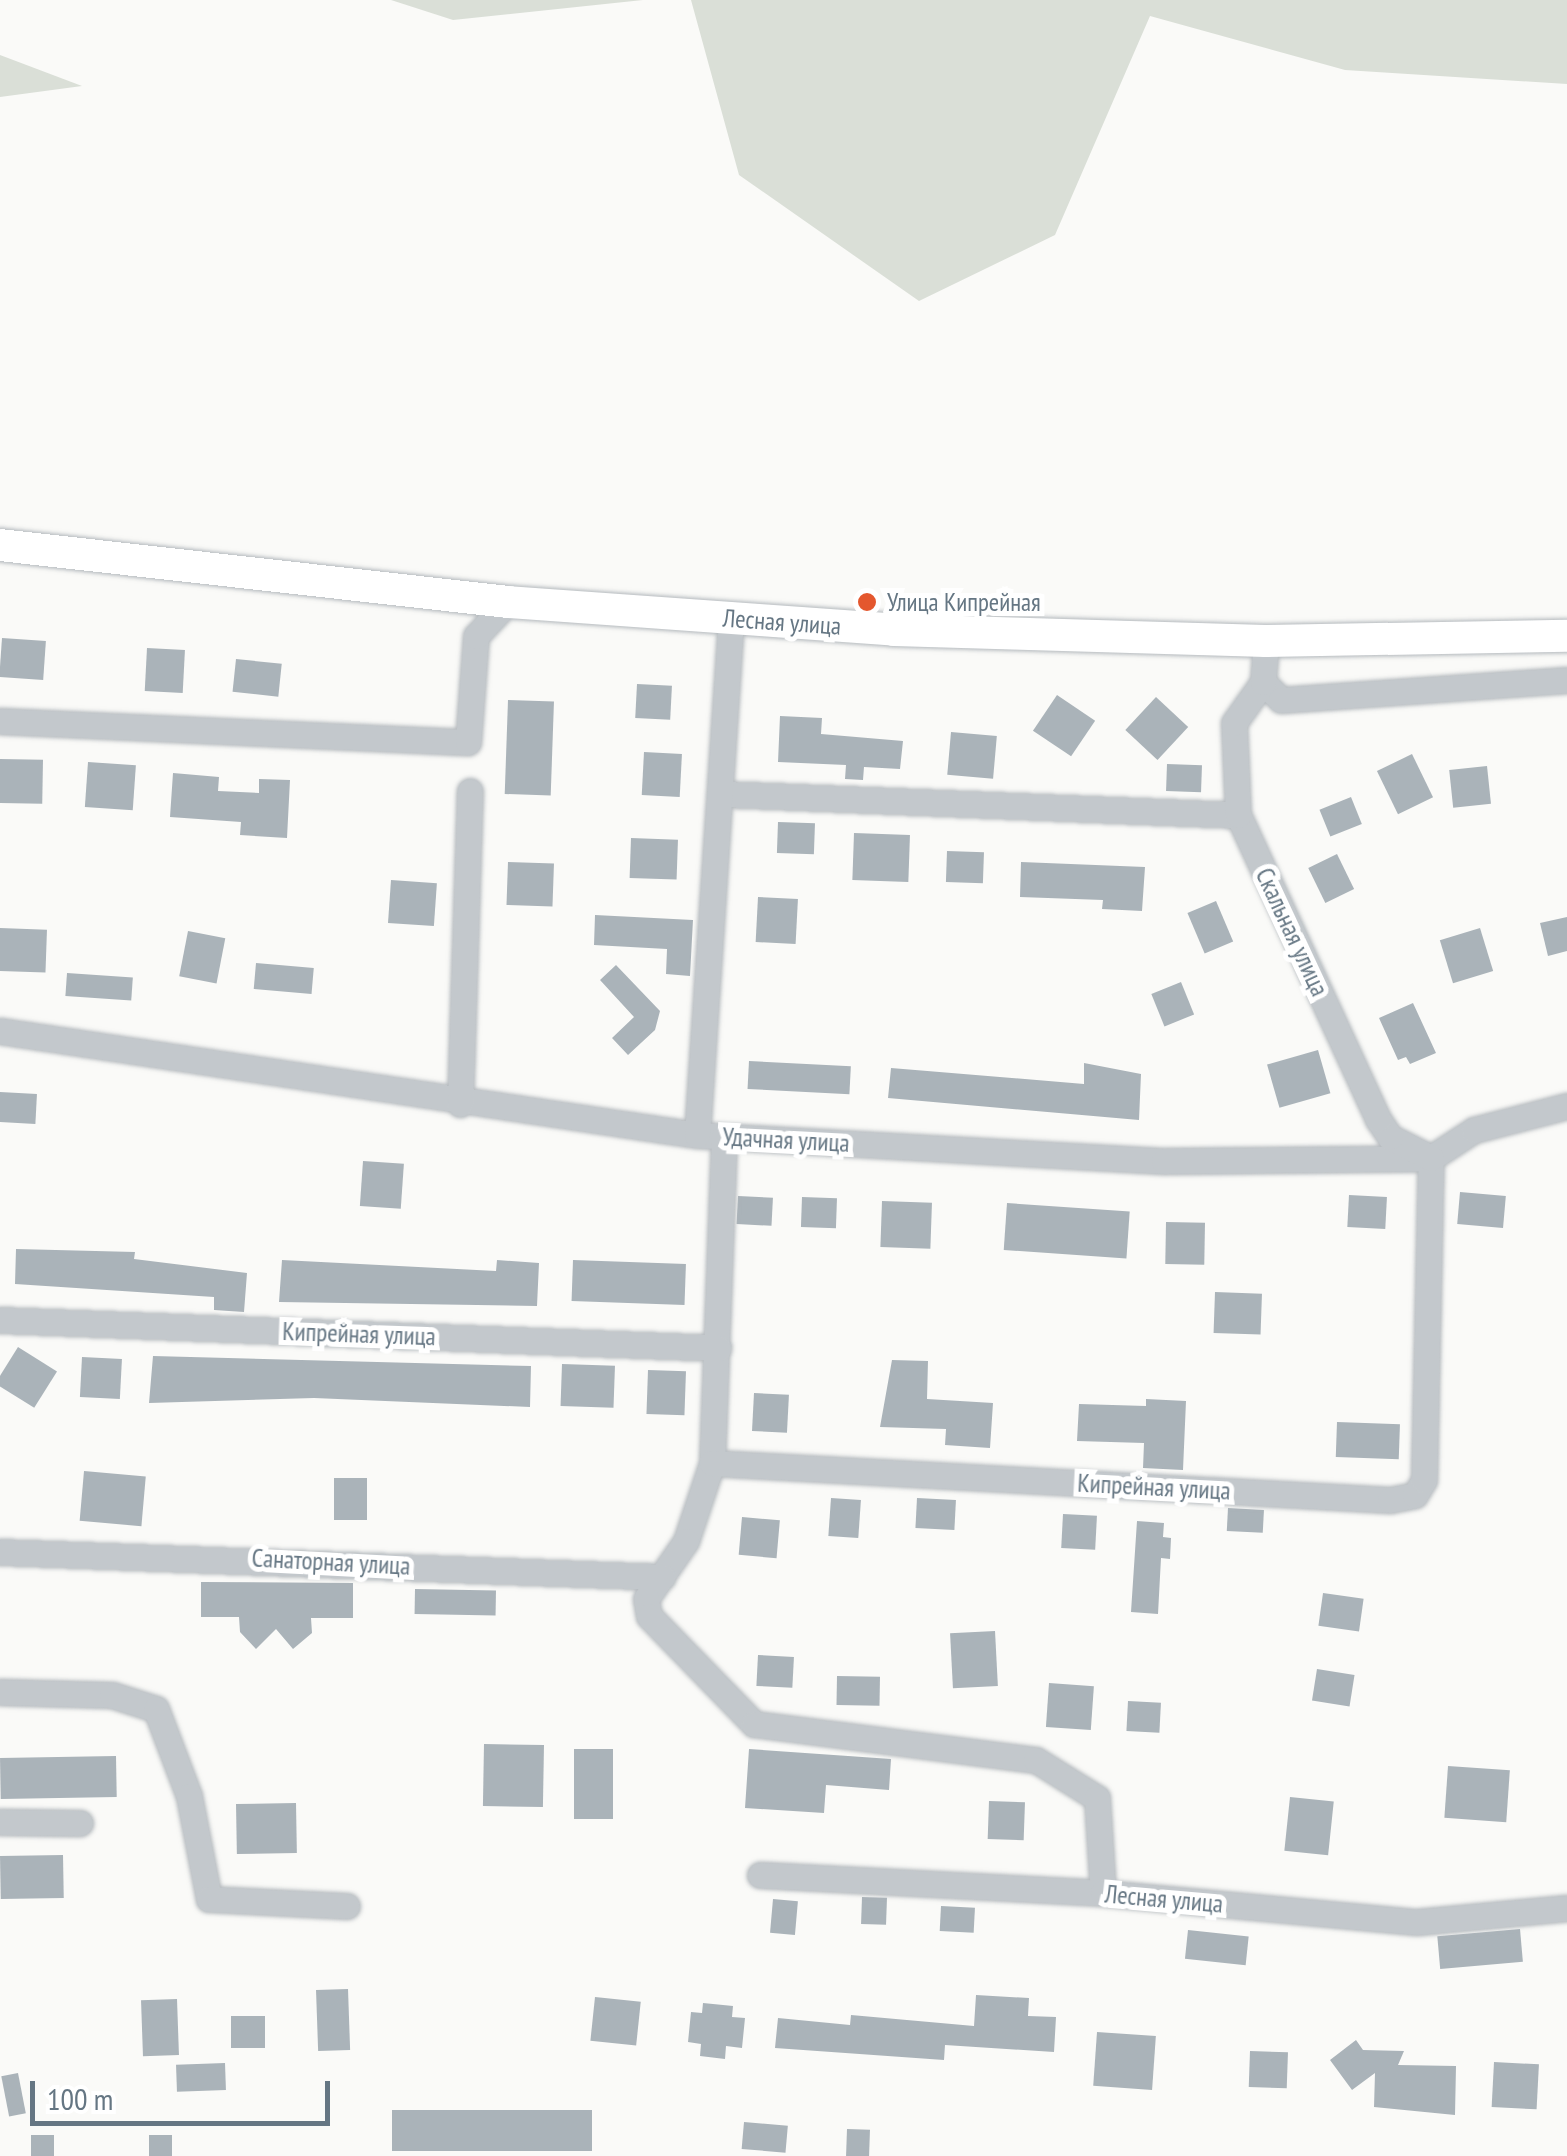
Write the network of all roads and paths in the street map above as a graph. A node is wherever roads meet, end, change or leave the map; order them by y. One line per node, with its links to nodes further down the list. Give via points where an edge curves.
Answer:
1 (0, 545): 2 (main road, Лесная улица)
2 (508, 602): 3 (main road, Лесная улица); 8 (street, via 476,636 468,742)
3 (731, 619): 5 (main road, Лесная улица); 10 (street)
4 (1567, 636): 5 (main road, Лесная улица)
5 (1266, 641): 7 (street)
6 (1567, 680): 7 (street, via 1281,700)
7 (1263, 682): 11 (street, Скальная улица, via 1234,723)
8 (0, 722)
9 (470, 791): 13 (street)
10 (723, 794): 11 (street); 15 (street)
11 (1238, 815): 17 (street, Скальная улица, via 1378,1120 1390,1137)
12 (0, 1032): 13 (street, Удачная улица)
13 (460, 1104): 15 (street, Удачная улица)
14 (1567, 1106): 17 (street, via 1474,1130)
15 (696, 1135): 16 (street, Удачная улица)
16 (724, 1137): 17 (street, Удачная улица, via 1164,1162); 19 (street)
17 (1431, 1158): 20 (street, Кипрейная улица, via 1424,1480 1416,1495 1390,1500)
18 (0, 1320): 19 (street, Кипрейная улица)
19 (718, 1348): 20 (street)
20 (712, 1463): 22 (street, via 686,1541)
21 (0, 1552): 22 (street, Санаторная улица)
22 (662, 1577): 27 (street, via 646,1599 649,1616 740,1718 1021,1756 1097,1798)
23 (0, 1692): 28 (street, via 112,1695 156,1709 189,1796 209,1899)
24 (0, 1822): 25 (street)
25 (80, 1823)
26 (760, 1875): 27 (street, Лесная улица)
27 (1103, 1893): 29 (street, Лесная улица, via 1416,1922)
28 (347, 1906)
29 (1567, 1908)

